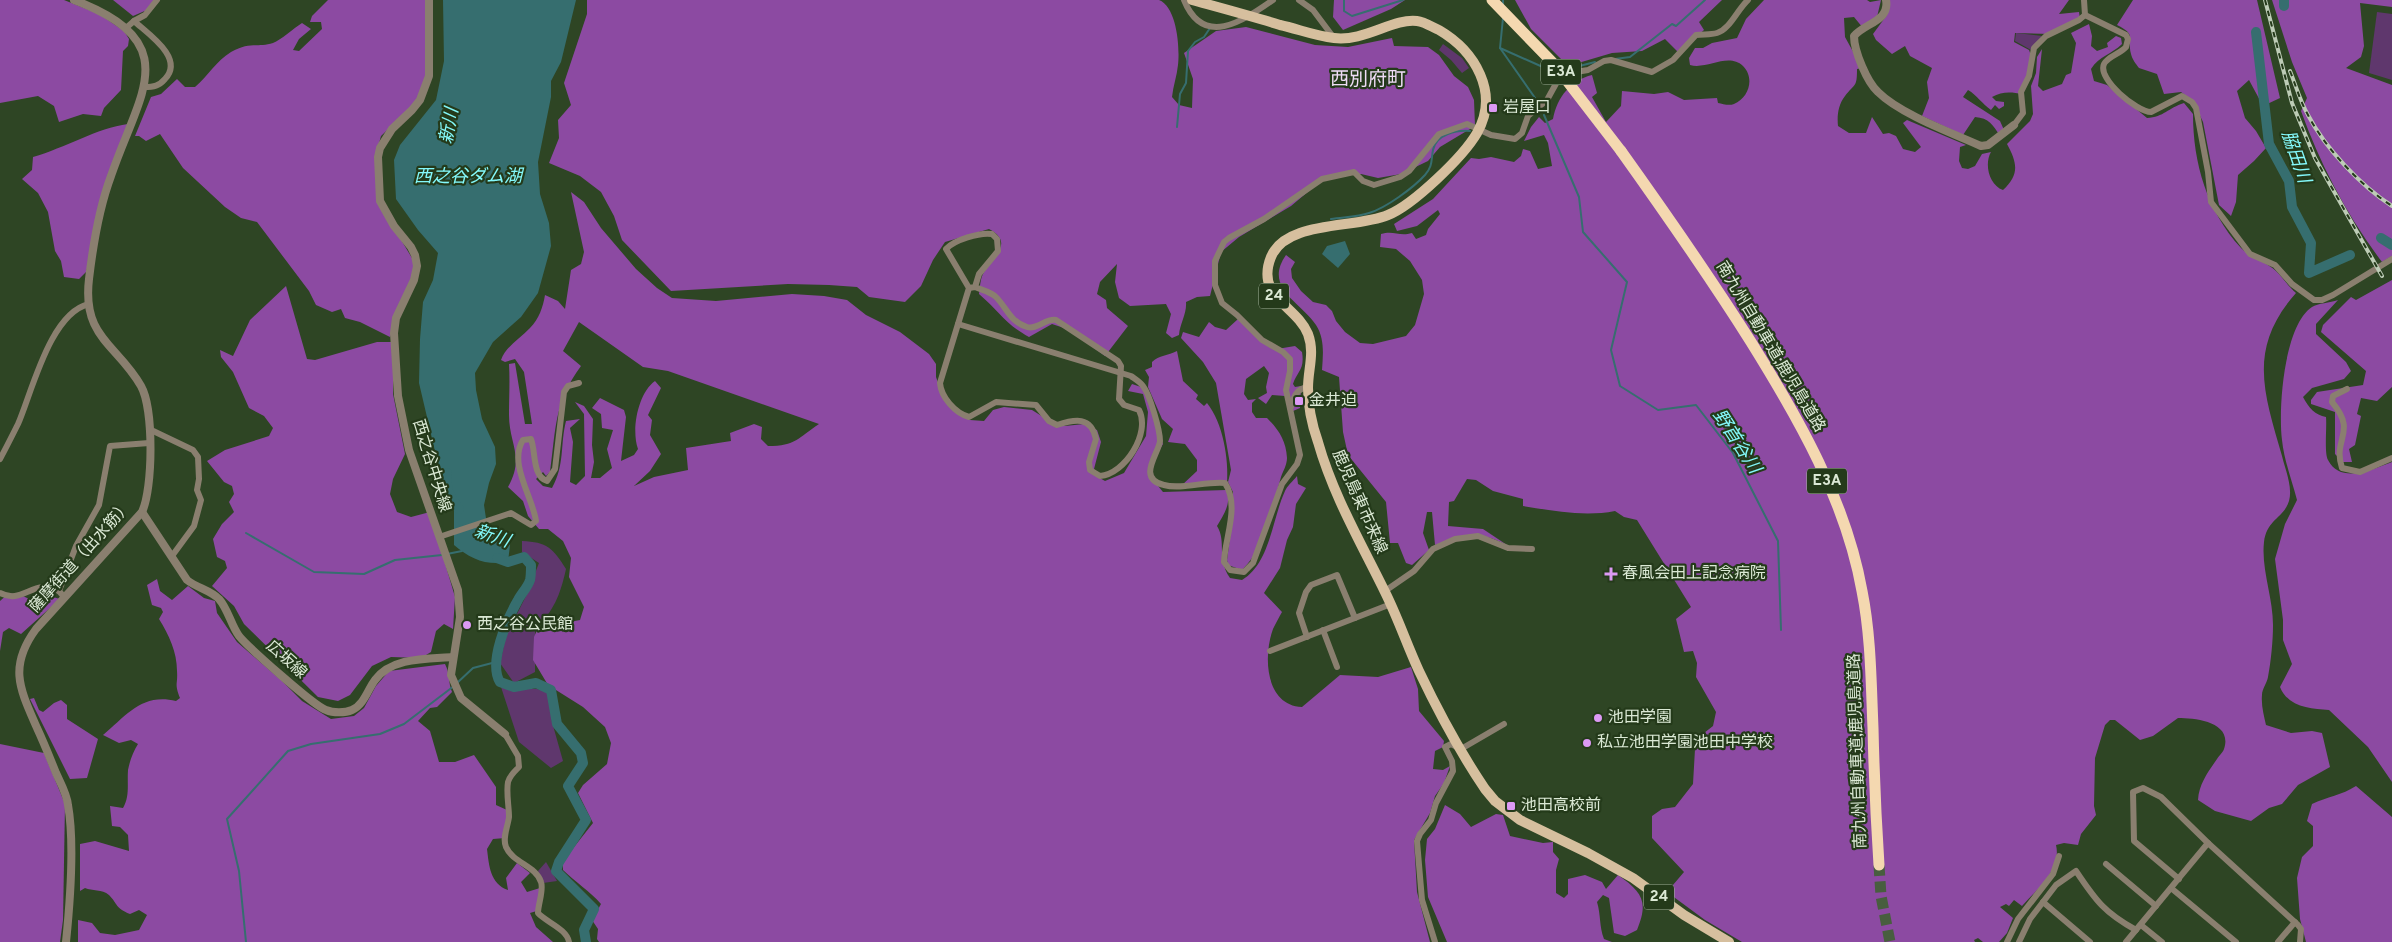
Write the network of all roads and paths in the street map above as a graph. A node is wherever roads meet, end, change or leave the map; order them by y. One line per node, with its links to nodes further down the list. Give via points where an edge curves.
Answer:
1 (74, 0): 15 (street, 薩摩街道（出水筋）, via 108,14)
2 (157, 0): 14 (street)
3 (429, 0): 34 (street, 西之谷中央線, via 429,76 426,88 412,110 386,137 380,148 378,164 380,201 411,247 417,266 396,318 398,396 408,450)
4 (1184, 0): 13 (street, via 1194,16 1204,24 1233,26)
5 (1192, 0): 13 (main road, 鹿児島東市来線 / 24)
6 (1273, 0): 13 (street)
7 (1299, 0): 16 (street, via 1313,10)
8 (1492, 0): 53 (highway, 南九州自動車道;鹿児島道路 / E3A, bridge, via 1554,64 1622,151 1778,385 1834,496 1855,560 1867,621)
9 (1748, 0): 19 (street, via 1726,28 1715,34 1696,35 1673,60 1658,70 1647,71 1611,60 1558,80 1547,100 1528,116 1522,132 1515,139 1491,135)
10 (1886, 0): 18 (street, via 1883,15 1854,36 1861,65 1878,93 1918,118 1981,146 1988,145)
11 (2084, 0): 12 (street)
12 (2084, 15): 18 (street, via 2046,36 2034,48 2029,76 2021,92 2023,113); 20 (street, via 2126,35 2126,47 2107,60 2104,76 2139,108 2151,112 2182,96 2192,102 2196,108 2211,202 2250,254 2275,265 2292,284 2314,300 2333,295)
13 (1250, 16): 16 (main road, 鹿児島東市来線 / 24)
14 (134, 21): 15 (street); 17 (street, via 164,49 171,62 171,69 162,82)
15 (126, 28): 17 (street, 薩摩街道（出水筋）, via 144,59)
16 (1334, 38): 19 (main road, 鹿児島東市来線 / 24, via 1363,36 1416,20 1448,36 1472,57 1481,76 1485,97)
17 (144, 87): 22 (street, 薩摩街道（出水筋）, via 104,196 89,280)
18 (2014, 125)
19 (1479, 129): 26 (main road, 鹿児島東市来線 / 24, via 1455,159 1400,209 1361,224 1299,233 1275,250 1269,281 1274,295 1297,316 1309,336 1312,356); 28 (street, via 1467,124 1439,134 1404,175 1384,183 1367,183 1354,172 1322,179 1224,242 1213,274 1218,296 1255,334 1290,359 1286,390)
20 (2392, 259)
21 (972, 287): 21 (street, via 998,251 998,239 992,234 951,244 946,249); 23 (street); 24 (street, via 996,297 1008,316 1026,327 1032,328 1053,319 1060,322 1118,361)
22 (89, 304): 29 (street, 薩摩街道（出水筋）, via 96,330 108,348 129,368 145,395); 32 (street, via 73,311 56,334)
23 (958, 324): 24 (street); 24 (street, via 940,383 947,401 969,417 996,402 1010,402 1036,405 1056,425 1070,420 1087,421 1096,439 1089,466 1096,476 1120,468 1142,432 1138,410 1119,399)
24 (1120, 373): 28 (street, via 1131,376 1142,385 1152,408 1160,439 1150,463 1152,478 1167,486 1211,481 1225,483 1228,488 1231,517 1224,562 1235,572 1244,572 1253,563 1282,484 1299,460)
25 (579, 383): 34 (street, via 568,386 564,392 555,469 547,481 537,471 531,439 526,438 519,446 521,476 536,521 531,525 511,513)
26 (1308, 387): 28 (street, via 1295,394); 37 (main road, 鹿児島東市来線 / 24, via 1311,418 1329,479)
27 (2347, 389): 31 (street, via 2332,396 2332,402 2344,422 2339,456 2342,468 2360,472)
28 (1291, 407)
29 (149, 429): 30 (street, 薩摩街道（出水筋）); 36 (street, via 193,450 198,456 200,479 197,490 201,500 194,526)
30 (149, 443): 33 (street, 薩摩街道（出水筋）, via 150,484); 39 (street, via 110,446 99,506 76,546)
31 (2392, 458)
32 (0, 459)
33 (142, 512): 36 (street, 広坂線); 39 (street, 薩摩街道（出水筋）)
34 (439, 537): 45 (street, 西之谷中央線, via 460,604)
35 (1532, 549): 37 (street, via 1508,548 1478,536 1455,538 1433,549 1414,571)
36 (172, 556): 45 (street, 広坂線, via 187,580 221,601 240,637 326,710 352,710 383,671 395,664)
37 (1385, 592): 40 (main road, 鹿児島東市来線 / 24)
38 (0, 593): 39 (street, via 19,596 44,587)
39 (62, 594): 60 (street, 薩摩街道（出水筋）, via 28,640 18,673 24,700 62,784 68,806 69,911)
40 (1391, 604): 41 (street); 49 (main road, 鹿児島東市来線 / 24, via 1419,672)
41 (1355, 618): 42 (street); 43 (street, via 1337,575 1311,585 1299,613)
42 (1323, 630): 43 (street); 46 (street)
43 (1307, 637): 44 (street)
44 (1270, 652)
45 (452, 656): 48 (street, 西之谷中央線, via 451,675 458,694)
46 (1337, 667)
47 (1504, 724): 49 (street)
48 (505, 734): 61 (street, via 518,756 519,767 511,774 508,784 506,848 531,868 540,880 538,912 545,921 565,933)
49 (1461, 749): 62 (street, via 1451,744 1446,747 1453,771 1431,820 1417,841 1422,900); 63 (main road, 鹿児島東市来線 / 24, via 1485,789 1511,814 1633,878)
50 (2208, 843): 54 (street); 54 (street, via 2161,797 2143,788 2133,792 2134,841); 58 (street)
51 (2059, 856): 64 (street, via 2053,874 2018,919)
52 (2106, 864): 57 (street)
53 (1878, 865)
54 (2179, 878): 55 (street)
55 (2171, 888): 57 (street); 69 (street)
56 (2043, 902): 59 (street, via 2056,885 2076,871 2096,902 2113,917); 65 (street); 66 (street)
57 (2156, 906): 59 (street)
58 (2295, 922): 70 (street); 71 (street, via 2301,929)
59 (2139, 927): 67 (street); 68 (street)
60 (66, 942)
61 (569, 942)
62 (1435, 942)
63 (1729, 942)
64 (2007, 942)
65 (2019, 942)
66 (2090, 942)
67 (2126, 942)
68 (2162, 942)
69 (2236, 942)
70 (2278, 942)
71 (2300, 942)

